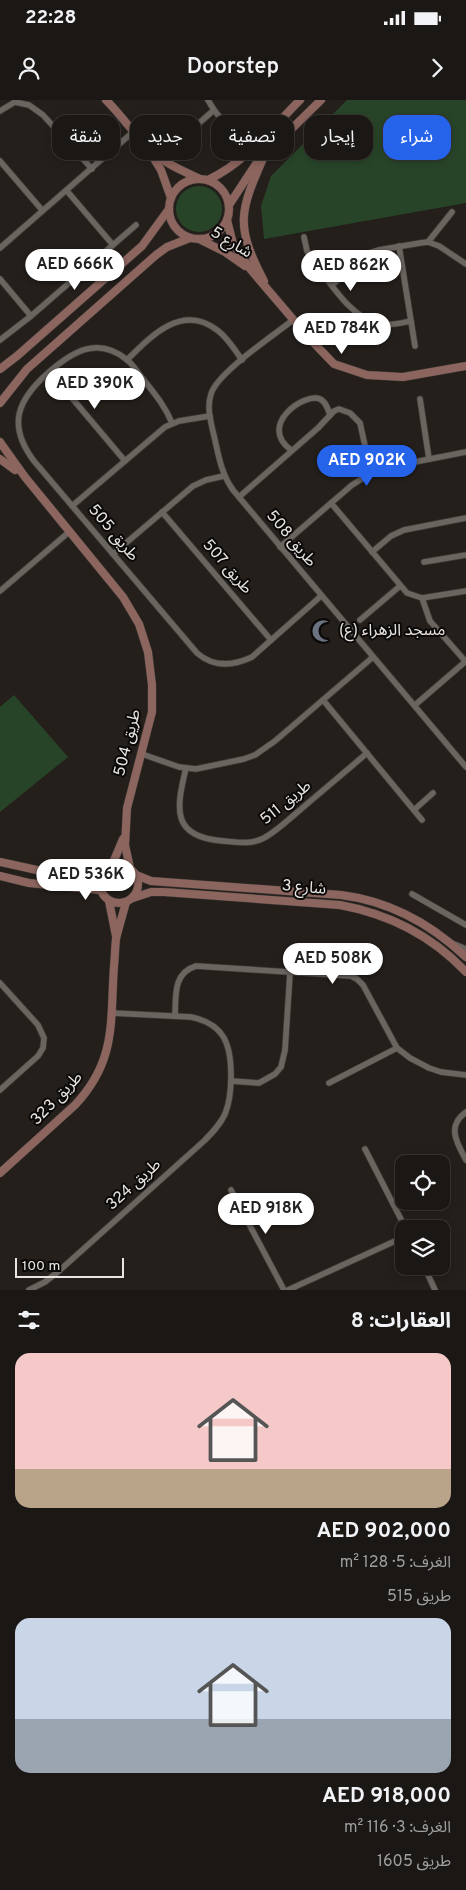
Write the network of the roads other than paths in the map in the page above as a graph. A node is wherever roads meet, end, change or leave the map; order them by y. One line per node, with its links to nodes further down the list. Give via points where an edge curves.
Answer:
1 (106, 100): 10 (street)
2 (208, 100): 5 (street)
3 (300, 100): 19 (street, via 238,162)
4 (320, 100): 9 (street)
5 (214, 110): 7 (street); 8 (street)
6 (0, 111): 17 (street, via 15,102 30,105)
7 (218, 115)
8 (201, 121)
9 (294, 126)
10 (130, 127)
11 (130, 140): 17 (street)
12 (154, 160): 21 (street)
13 (163, 160): 18 (street)
14 (260, 160): 22 (street)
15 (262, 160): 38 (street, via 246,198 243,223 251,256)
16 (0, 162): 24 (street)
17 (92, 169): 20 (street)
18 (198, 178): 19 (street); 21 (street, via 179,186)
19 (208, 180): 22 (street, via 222,189)
20 (67, 191): 24 (street); 31 (street)
21 (171, 198): 23 (street)
22 (229, 206): 26 (street)
23 (169, 209): 29 (street, via 173,224); 47 (street, via 142,246)
24 (42, 210): 33 (street)
25 (452, 212): 30 (street)
26 (227, 220): 29 (street, via 214,235); 35 (street, شارع 5, via 233,244)
27 (136, 225): 31 (street)
28 (304, 237): 37 (street, via 310,256)
29 (194, 238): 35 (street, شارع 5, via 225,252); 50 (street, via 167,247 156,255 27,369)
30 (428, 242): 32 (street); 34 (street)
31 (113, 245): 39 (street)
32 (399, 246): 37 (street, via 369,253); 41 (street)
33 (0, 248)
34 (466, 264)
35 (250, 270): 38 (street, شارع 5)
36 (0, 279): 39 (street)
37 (332, 285): 41 (street, via 352,309 366,319 381,324)
38 (270, 292): 40 (street, شارع 5)
39 (31, 316): 42 (street)
40 (294, 320): 45 (street, طريق 508); 46 (street, شارع 5, via 334,364 367,375 404,377)
41 (411, 321): 43 (street)
42 (0, 340)
43 (415, 346)
44 (127, 360): 45 (street, via 155,334 176,322 188,320 199,321 217,330); 48 (street, طريق 505, via 116,352 88,348 75,352); 53 (street, طريق 505, via 163,403)
45 (242, 360): 52 (street, طريق 508, via 215,386 211,394)
46 (466, 366)
47 (0, 369)
48 (50, 372): 59 (street); 65 (street, طريق 505, via 33,386 23,402 19,431 27,452)
49 (420, 399): 58 (street)
50 (0, 403)
51 (330, 415): 55 (street); 55 (street, via 325,403 318,398 297,405 278,426 280,437); 60 (street, via 343,409 357,419)
52 (210, 416): 53 (street); 61 (street, طريق 508)
53 (172, 423): 59 (street)
54 (0, 442): 62 (street, طريق 504)
55 (291, 450): 63 (street)
56 (466, 452): 58 (street)
57 (0, 459): 62 (street, طريق 504)
58 (429, 459): 60 (street)
59 (125, 461): 65 (street)
60 (371, 473): 64 (street)
61 (224, 476): 63 (street, طريق 508); 66 (street, via 193,486)
62 (24, 477): 68 (street, طريق 504)
63 (239, 497): 69 (street, طريق 508)
64 (331, 503): 69 (street); 70 (street)
65 (72, 506): 71 (street, طريق 505)
66 (162, 512): 71 (street); 80 (street, طريق 507)
67 (466, 518): 70 (street, via 404,530)
68 (70, 532): 75 (street); 85 (street, طريق 504, via 139,624 148,652 152,685 152,712)
69 (280, 546): 77 (street, طريق 508)
70 (372, 552): 74 (street)
71 (113, 554): 80 (street, طريق 505, via 204,660 222,664 244,661)
72 (466, 555): 73 (street)
73 (424, 562)
74 (400, 586): 78 (street, via 407,593); 79 (street)
75 (0, 591)
76 (466, 591): 78 (street)
77 (321, 596): 80 (street, طريق 505); 81 (street, طريق 508)
78 (422, 598): 82 (street, via 430,621)
79 (360, 620)
80 (272, 640)
81 (373, 657): 83 (street); 84 (street, طريق 508)
82 (466, 662): 84 (street)
83 (323, 700): 86 (street); 88 (street, via 255,755 233,763)
84 (414, 705): 87 (street, طريق 508)
85 (142, 754): 88 (street); 92 (street, طريق 504, via 132,783)
86 (367, 754): 88 (street, طريق 511, via 272,833 251,842 207,840 189,831 182,821 179,804); 90 (street)
87 (466, 766)
88 (186, 768)
89 (433, 793): 90 (street)
90 (414, 810): 91 (street)
91 (422, 820)
92 (124, 835): 94 (street, طريق 504); 95 (street, طريق 504)
93 (0, 862): 96 (street, via 55,874 81,876)
94 (112, 865): 95 (street); 96 (street)
95 (130, 868): 97 (street)
96 (104, 871): 99 (street)
97 (136, 875): 101 (street, via 137,889); 105 (street, شارع 3, via 151,881 363,899 419,920)
98 (0, 876): 99 (street, via 29,883)
99 (100, 890): 102 (street)
100 (412, 894): 103 (street)
101 (130, 900): 102 (street); 104 (street, طريق 323); 108 (street, شارع 3, via 151,892 164,892 354,908 390,918 414,930)
102 (109, 901): 104 (street, طريق 323)
103 (466, 925)
104 (116, 940): 111 (street, طريق 323)
105 (450, 941): 106 (street, شارع 3); 107 (street, شارع 3)
106 (466, 949)
107 (466, 957)
108 (466, 972)
109 (290, 973): 112 (street, via 191,967 178,982); 113 (street, via 357,979); 115 (street, via 286,1050 281,1067 259,1082)
110 (0, 983): 117 (street, via 38,1025 44,1038 38,1056)
111 (112, 1013): 112 (street, طريق 324); 121 (street, طريق 323, via 106,1055 94,1082 75,1105)
112 (175, 1016): 115 (street, طريق 324, via 201,1019 226,1039 230,1049)
113 (398, 1048): 114 (street, via 429,1068); 116 (street)
114 (465, 1076)
115 (231, 1082): 126 (street, طريق 324, via 229,1102 215,1130 60,1270)
116 (329, 1083)
117 (0, 1090)
118 (466, 1112): 120 (street, via 456,1122 454,1137)
119 (365, 1149): 123 (street)
120 (466, 1160)
121 (0, 1173)
122 (231, 1190): 127 (street)
123 (401, 1220)
124 (395, 1241): 128 (street)
125 (428, 1275): 129 (street)
126 (29, 1290)
127 (284, 1290)
128 (288, 1290)
129 (435, 1290)

